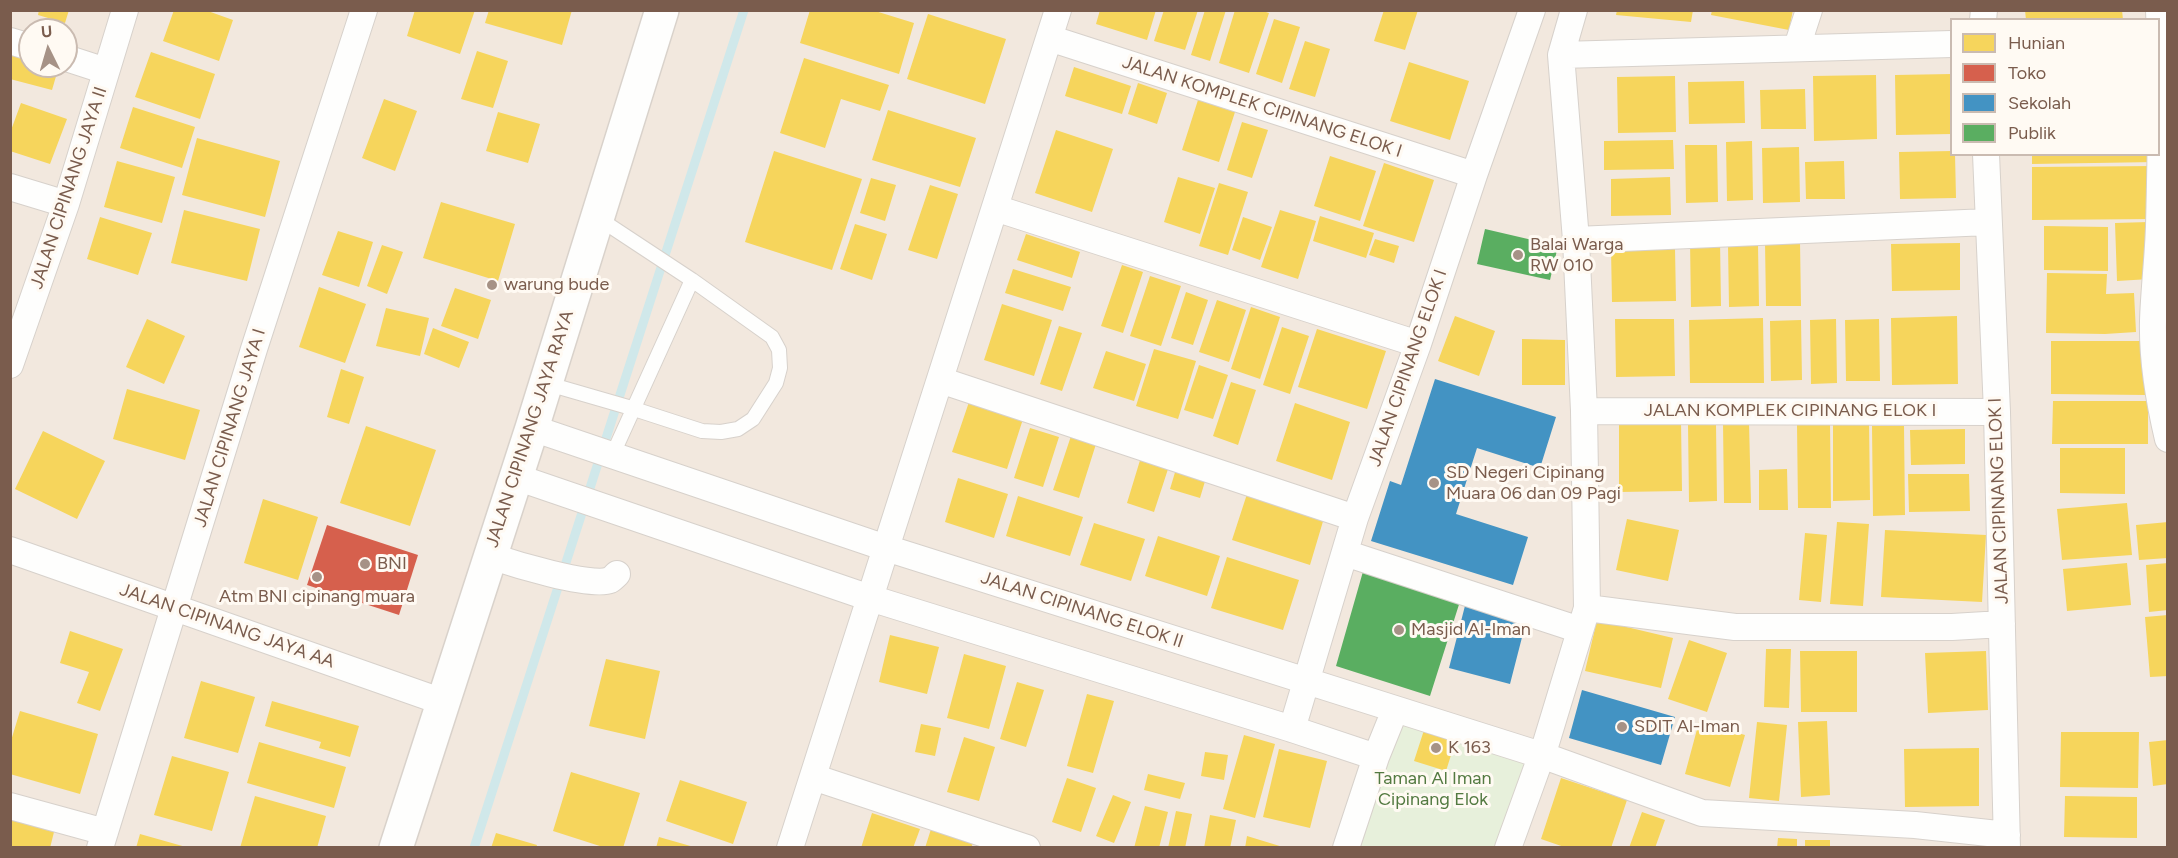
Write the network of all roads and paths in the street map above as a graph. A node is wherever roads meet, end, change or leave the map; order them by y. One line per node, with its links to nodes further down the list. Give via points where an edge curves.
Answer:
1 (125, 10): 14 (street, JALAN CIPINANG JAYA II)
2 (364, 10): 46 (street, JALAN CIPINANG JAYA I)
3 (662, 10): 21 (main road, JALAN CIPINANG JAYA RAYA)
4 (1058, 10): 9 (street)
5 (1574, 10): 12 (street)
6 (1809, 10): 11 (street)
7 (1531, 11): 17 (street, JALAN CIPINANG ELOK I)
8 (2160, 30): 15 (street)
9 (1049, 38): 17 (street, JALAN KOMPLEK CIPINANG ELOK I); 20 (street)
10 (1950, 44): 11 (street)
11 (1797, 48): 12 (street)
12 (1561, 55): 23 (street)
13 (78, 62): 14 (street)
14 (106, 71): 19 (street, JALAN CIPINANG JAYA II)
15 (2165, 128): 24 (street)
16 (1986, 156): 22 (street, JALAN CIPINANG ELOK I)
17 (1474, 175): 27 (street, JALAN CIPINANG ELOK I)
18 (10, 187): 19 (street)
19 (66, 204): 26 (street, JALAN CIPINANG JAYA II)
20 (995, 208): 27 (street); 29 (street)
21 (598, 218): 25 (lane); 30 (main road, JALAN CIPINANG JAYA RAYA)
22 (1988, 222): 23 (street); 33 (street, JALAN CIPINANG ELOK I)
23 (1576, 240): 32 (street)
24 (2163, 252): 34 (street, via 2153,323 2154,359)
25 (693, 280): 31 (lane); 31 (lane, via 772,337 779,350 776,383 753,419 738,429 721,432 702,431)
26 (17, 332): 28 (street, JALAN CIPINANG JAYA II)
27 (1418, 345): 39 (street, JALAN CIPINANG ELOK I)
28 (10, 365)
29 (940, 380): 39 (street); 40 (street)
30 (545, 383): 31 (lane); 35 (main road, JALAN CIPINANG JAYA RAYA)
31 (631, 408): 37 (lane)
32 (1584, 411): 33 (street, JALAN KOMPLEK CIPINANG ELOK I); 47 (street)
33 (1997, 412): 48 (street, JALAN CIPINANG ELOK I)
34 (2164, 412): 36 (street)
35 (540, 431): 37 (street, JALAN CIPINANG ELOK II); 38 (main road, JALAN CIPINANG JAYA RAYA)
36 (2168, 439)
37 (608, 455): 40 (street, JALAN CIPINANG ELOK II)
38 (521, 479): 43 (main road, JALAN CIPINANG JAYA RAYA); 45 (street)
39 (1355, 518): 42 (street, JALAN CIPINANG ELOK I)
40 (886, 548): 45 (street); 49 (street, JALAN CIPINANG ELOK II)
41 (10, 550): 46 (street, JALAN CIPINANG JAYA AA)
42 (1345, 553): 47 (street); 49 (street, JALAN CIPINANG ELOK I)
43 (490, 556): 44 (street, via 570,578 603,581); 50 (main road, JALAN CIPINANG JAYA RAYA)
44 (617, 574)
45 (870, 598): 52 (street); 55 (street)
46 (173, 607): 50 (street, JALAN CIPINANG JAYA AA); 57 (street, JALAN CIPINANG JAYA I)
47 (1584, 619): 48 (street, via 1735,627); 53 (street)
48 (2002, 624): 58 (street, JALAN CIPINANG ELOK I)
49 (1306, 681): 51 (street, JALAN CIPINANG ELOK II); 52 (street, JALAN CIPINANG ELOK I)
50 (443, 702): 59 (main road, JALAN CIPINANG JAYA RAYA)
51 (1395, 710): 53 (street, JALAN CIPINANG ELOK II); 54 (street)
52 (1292, 729): 54 (street)
53 (1542, 756): 58 (street, via 1702,813 1915,825); 63 (street)
54 (1376, 757): 62 (street)
55 (813, 777): 60 (street); 61 (street)
56 (10, 806): 57 (street)
57 (102, 840)
58 (2007, 841)
59 (396, 848)
60 (790, 848)
61 (1027, 848)
62 (1346, 848)
63 (1508, 848)

